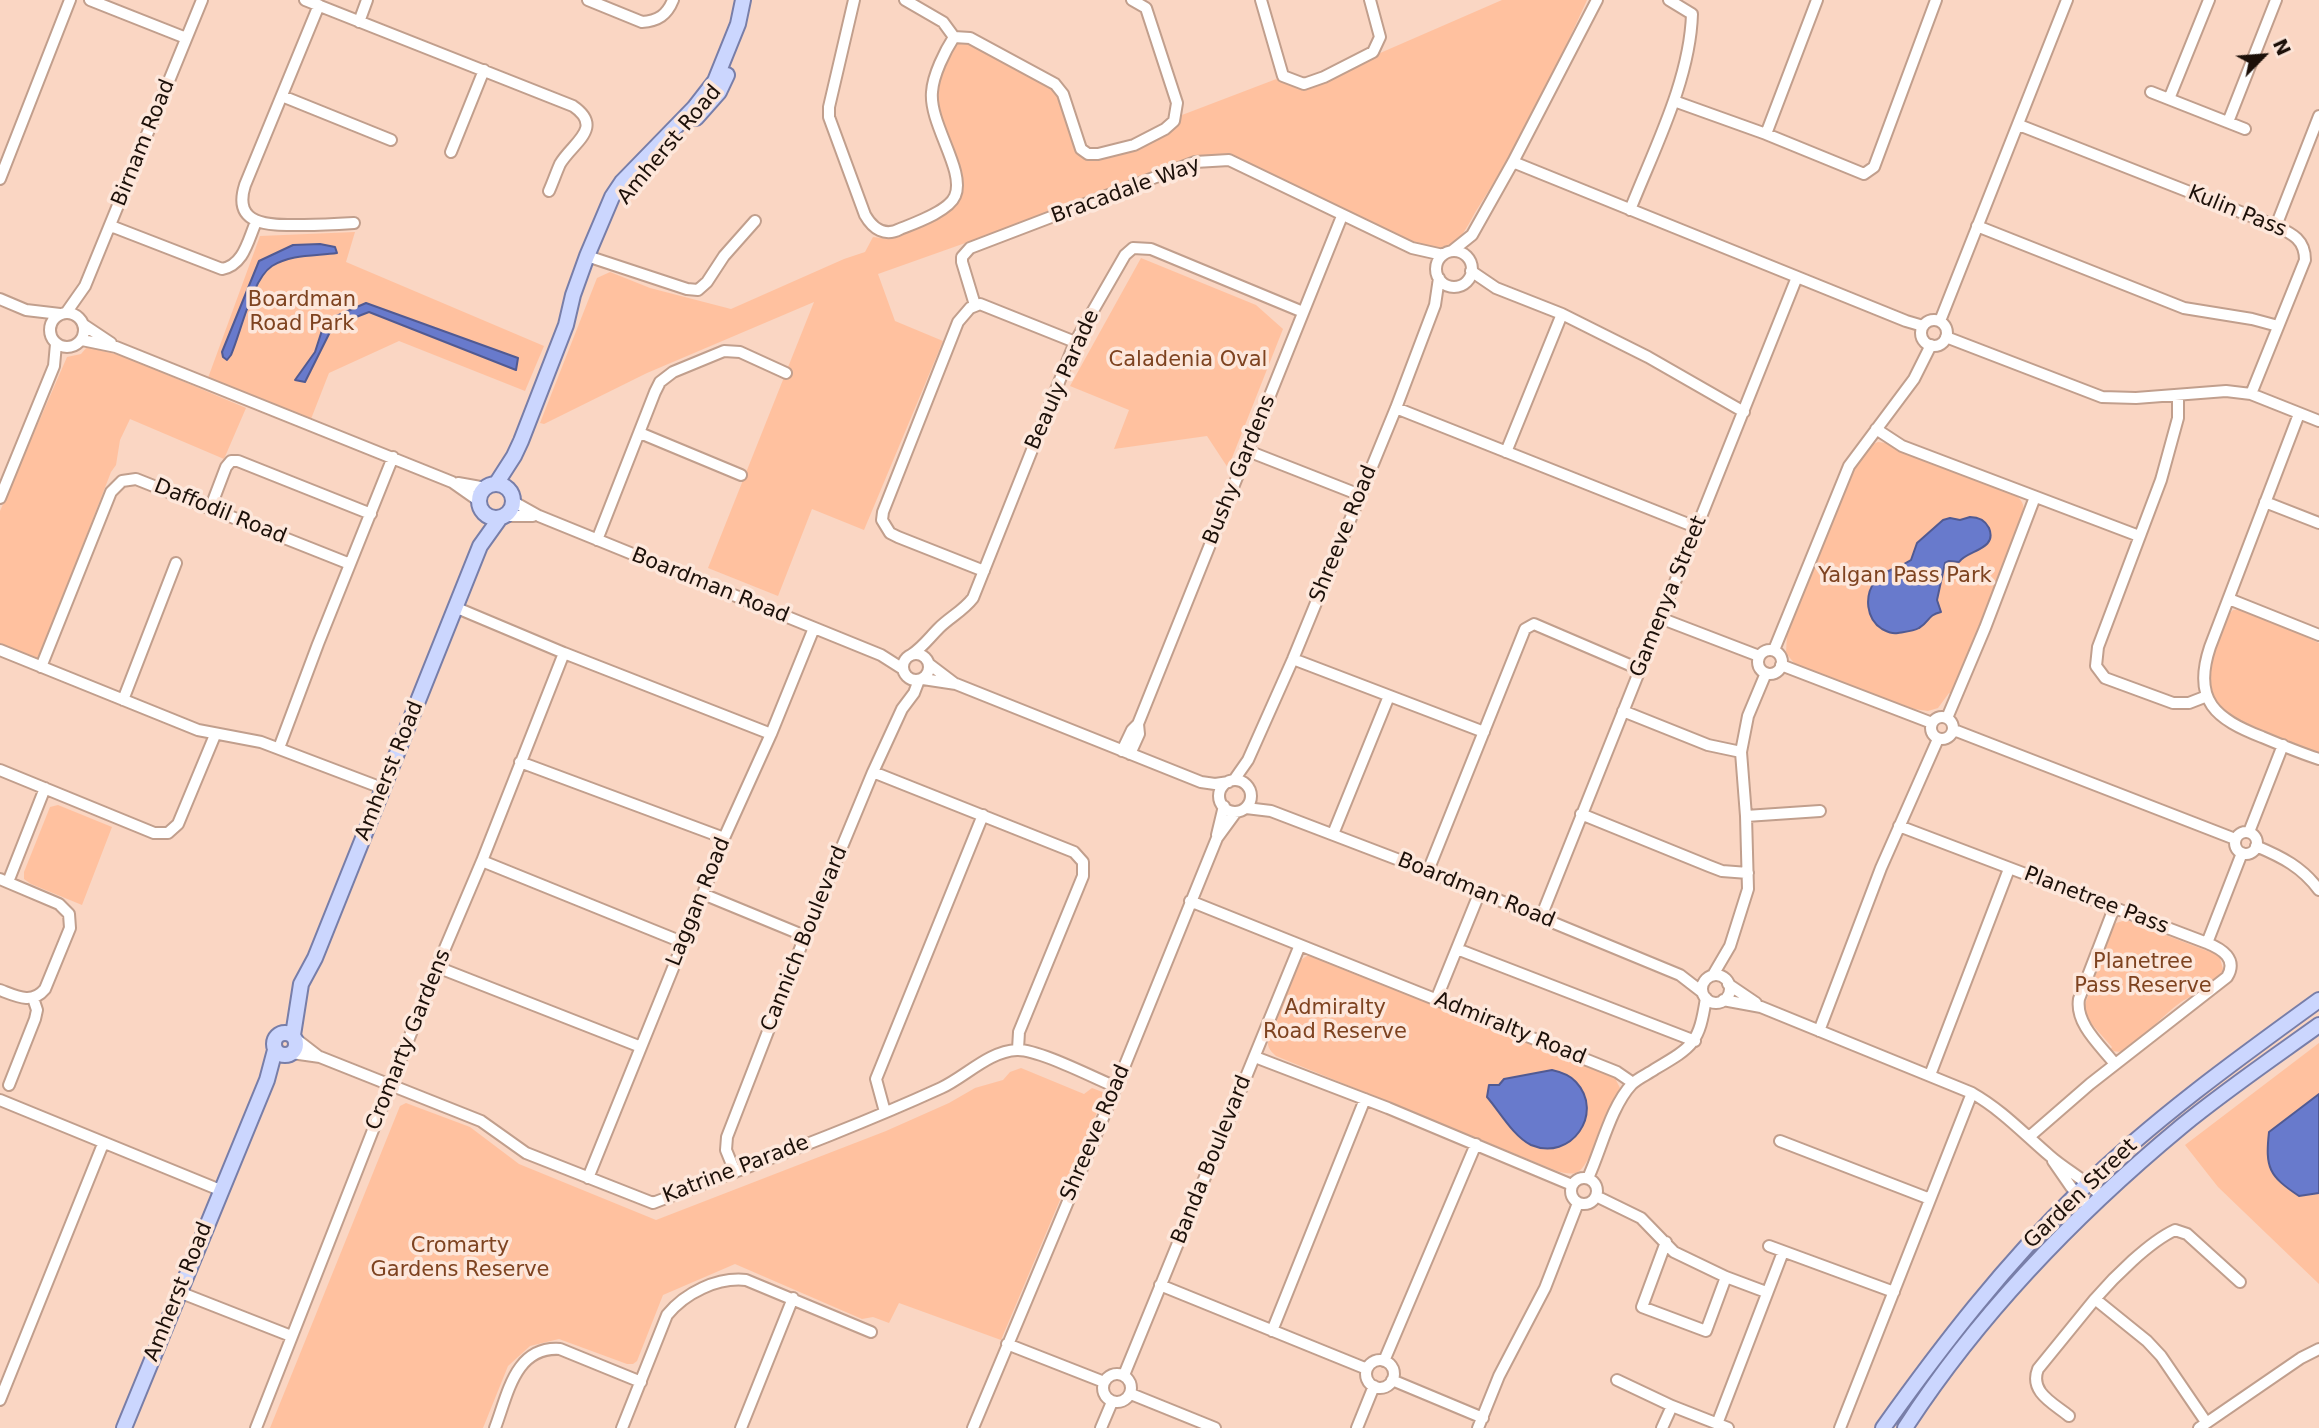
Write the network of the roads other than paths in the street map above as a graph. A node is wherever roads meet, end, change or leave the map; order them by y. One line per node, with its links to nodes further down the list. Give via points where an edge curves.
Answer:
1 (70, 0): 39 (street)
2 (90, 0): 25 (street)
3 (202, 0): 25 (street, Birnam Road)
4 (305, 0): 22 (street)
5 (367, 0): 23 (street)
6 (588, 0): 7 (street, via 650,22 664,15)
7 (673, 0)
8 (743, 0): 52 (main road, Amherst Road, via 715,82 622,182 607,207)
9 (749, 0): 52 (main road, Amherst Road, via 719,92 631,184)
10 (854, 0): 24 (street, via 829,117 865,215 881,232 893,233 942,210 955,197 957,178 937,126 932,91)
11 (905, 0): 24 (street, via 943,22)
12 (1132, 0): 24 (street, via 1146,8 1177,103 1174,121 1134,145 1098,155 1088,155 1082,149 1063,94 1055,84 970,38)
13 (1261, 0): 14 (street, via 1283,76 1304,84 1373,52 1380,37)
14 (1370, 0)
15 (1597, 0): 38 (street, Shreeve Road)
16 (1669, 0): 30 (street, via 1692,14)
17 (1818, 0): 35 (street)
18 (1936, 0): 35 (street, via 1874,167 1864,174)
19 (2067, 0): 33 (street)
20 (2209, 0): 29 (street)
21 (2276, 0): 32 (street)
22 (319, 5): 23 (street); 28 (street)
23 (359, 22): 26 (street)
24 (954, 37)
25 (186, 38): 46 (street, Birnam Road)
26 (484, 70): 37 (street); 40 (street, via 573,106 587,121 586,131 560,165)
27 (2151, 92): 29 (street)
28 (282, 96): 36 (street); 44 (street, via 242,194 246,213)
29 (2169, 99): 32 (street)
30 (1674, 101): 35 (street); 41 (street)
31 (2319, 116): 48 (street)
32 (2228, 122): 34 (street)
33 (2019, 125): 47 (street); 48 (street, Kulin Pass)
34 (2245, 129)
35 (1766, 134)
36 (391, 140)
37 (451, 152)
38 (1513, 162): 41 (street); 49 (street, Shreeve Road)
39 (0, 180)
40 (550, 191)
41 (1630, 210): 55 (street)
42 (1342, 216): 50 (street, Bracadale Way); 60 (street, Bracadale Way, via 1229,160 1195,162 970,248 962,262); 63 (street, Bushy Gardens)
43 (755, 220): 52 (street, via 698,289)
44 (256, 222): 45 (street); 46 (street, via 240,258 222,269)
45 (354, 223)
46 (111, 226): 57 (street, Birnam Road)
47 (1977, 226): 66 (street); 69 (street, via 2184,308)
48 (2276, 226): 69 (street, Kulin Pass, via 2298,238 2305,253)
49 (1472, 234): 51 (street, Shreeve Road); 53 (street, Shreeve Road)
50 (1412, 248): 51 (street, Bracadale Way); 54 (street, Bracadale Way)
51 (1448, 253): 53 (street, via 1464,255); 54 (street, Shreeve Road)
52 (591, 258): 89 (main road, Amherst Road, via 579,302)
53 (1470, 265): 56 (street, Shreeve Road); 58 (street)
54 (1438, 273): 56 (street, via 1447,285); 61 (street, Shreeve Road)
55 (1797, 278): 68 (street); 82 (street, Gamenya Street)
56 (1459, 285): 58 (street); 61 (street, Shreeve Road)
57 (86, 286): 64 (street, Birnam Road); 67 (street, Birnam Road)
58 (1496, 288): 65 (street)
59 (0, 299): 62 (street, Boardman Road)
60 (975, 305): 72 (street, via 986,305); 109 (street, via 958,322 882,520 898,537)
61 (1435, 305): 81 (street, Shreeve Road)
62 (26, 310): 64 (street, Boardman Road); 70 (street, Boardman Road)
63 (1303, 312): 72 (street, Beauly Parade, via 1151,249 1133,248); 87 (street, Bushy Gardens)
64 (63, 314): 67 (street, Boardman Road); 70 (street, via 53,320)
65 (1562, 314): 82 (street); 88 (street)
66 (1940, 321): 68 (street); 71 (street)
67 (83, 322): 74 (street, via 85,333); 76 (street, Boardman Road)
68 (1923, 326): 75 (street, via 1922,338)
69 (2278, 326): 79 (street, Kulin Pass)
70 (50, 329): 73 (street, Boardman Road)
71 (1947, 337): 75 (street); 80 (street, via 2102,397)
72 (1076, 342): 109 (street, Beauly Parade)
73 (56, 344): 74 (street, Boardman Road); 77 (street)
74 (77, 344): 76 (street, Boardman Road); 77 (street)
75 (1931, 345): 85 (street, via 1914,379)
76 (116, 347): 90 (street, Boardman Road)
77 (54, 366): 96 (street)
78 (786, 373): 86 (street, via 740,352 718,352 660,382)
79 (2252, 394): 80 (street); 83 (street)
80 (2178, 395): 104 (street, via 2178,418 2168,459)
81 (1396, 408): 88 (street); 92 (street, Shreeve Road)
82 (1744, 412): 103 (street, Gamenya Street)
83 (2299, 414): 84 (street); 97 (street)
84 (2319, 421)
85 (1876, 429): 95 (street, via 1902,446); 117 (street, via 1849,466)
86 (639, 433): 91 (street); 105 (street)
87 (1248, 451): 92 (street); 148 (street, Bushy Gardens, via 1138,724 1139,734)
88 (1506, 452): 103 (street)
89 (514, 456): 93 (main road, Amherst Road); 94 (main road, Amherst Road)
90 (393, 457): 93 (street, Boardman Road); 99 (street)
91 (741, 475)
92 (1360, 495): 122 (street, Shreeve Road)
93 (486, 496): 94 (main road, Boardman Road, via 505,486); 101 (main road, Boardman Road, via 491,518); 106 (main road, Amherst Road)
94 (512, 497): 100 (street, Boardman Road); 101 (main road, via 510,512)
95 (2035, 497): 104 (street); 138 (street)
96 (0, 498)
97 (2264, 502): 102 (street); 110 (street)
98 (211, 509): 99 (street, via 226,467 238,461); 108 (street, Daffodil Road); 127 (street, Daffodil Road, via 136,479 122,481 111,492)
99 (371, 514): 108 (street)
100 (539, 516): 101 (street, Boardman Road); 105 (street, Boardman Road)
101 (503, 517): 106 (main road, Amherst Road)
102 (2319, 523)
103 (1698, 528): 112 (street, Gamenya Street)
104 (2139, 536): 134 (street, via 2098,647 2096,666 2105,678 2173,703)
105 (597, 540): 113 (street, Boardman Road)
106 (480, 546): 111 (main road, Amherst Road)
107 (176, 563): 135 (street)
108 (350, 564): 146 (street)
109 (984, 571): 114 (street, Beauly Parade, via 967,607)
110 (2229, 599): 115 (street); 123 (street)
111 (457, 608): 118 (street); 157 (main road, Amherst Road)
112 (1660, 618): 120 (street); 128 (street, Gamenya Street)
113 (814, 628): 119 (street, Boardman Road); 143 (street, Laggan Road)
114 (933, 635): 121 (street, Beauly Parade); 125 (street)
115 (2319, 635)
116 (1, 650): 127 (street)
117 (1774, 650): 120 (street); 126 (street)
118 (564, 653): 143 (street); 151 (street, Cromarty Gardens)
119 (881, 655): 121 (street, Boardman Road); 129 (street, Boardman Road)
120 (1759, 656): 130 (street, via 1759,668)
121 (909, 657): 125 (street, Boardman Road, via 920,655); 129 (street)
122 (1293, 659): 133 (street); 149 (street, Shreeve Road)
123 (2206, 659): 124 (street); 134 (street)
124 (2219, 661)
125 (928, 662): 131 (street, via 929,671); 132 (street, Boardman Road)
126 (1781, 665): 130 (street, via 1774,673); 139 (street)
127 (41, 667): 135 (street)
128 (1639, 669): 137 (street, Gamenya Street); 141 (street, via 1534,624 1525,629)
129 (905, 672): 131 (street, Boardman Road, via 912,680); 136 (street, Cannich Boulevard)
130 (1766, 673): 147 (street, via 1748,716)
131 (921, 680): 132 (street, Boardman Road); 136 (street, Cannich Boulevard)
132 (956, 684): 148 (street, Boardman Road)
133 (1389, 696): 141 (street); 168 (street)
134 (2207, 696): 145 (street, via 2225,720)
135 (123, 700): 142 (street)
136 (902, 709): 153 (street, Cannich Boulevard)
137 (1623, 711): 147 (street, via 1708,745); 164 (street, Gamenya Street)
138 (1947, 718): 139 (street); 140 (street)
139 (1932, 723): 144 (street)
140 (1954, 730): 144 (street, via 1948,738); 171 (street)
141 (1484, 732): 176 (street)
142 (215, 734): 146 (street); 156 (street, via 178,824 168,833 154,833)
143 (771, 734): 169 (street, Laggan Road)
144 (1938, 738): 166 (street)
145 (2283, 746): 150 (street); 167 (street)
146 (279, 748): 157 (street)
147 (1741, 752): 165 (street)
148 (1126, 753): 155 (street, Boardman Road)
149 (1248, 760): 154 (street, Shreeve Road); 158 (street, Shreeve Road)
150 (2319, 760)
151 (520, 762): 169 (street); 174 (street, Cromarty Gardens)
152 (0, 770): 156 (street)
153 (873, 772): 163 (street); 185 (street, Cannich Boulevard)
154 (1232, 781): 155 (street, Boardman Road); 158 (street, Boardman Road); 159 (street, via 1222,788)
155 (1201, 782): 159 (street, Boardman Road)
156 (44, 788): 178 (street)
157 (382, 788): 206 (main road, Amherst Road, via 301,984)
158 (1248, 789): 160 (street, via 1251,799); 161 (street, Boardman Road)
159 (1222, 804): 160 (street, Boardman Road); 170 (street, Shreeve Road)
160 (1241, 810): 161 (street, Boardman Road); 170 (street, Shreeve Road)
161 (1271, 811): 168 (street, Boardman Road)
162 (1820, 811): 165 (street)
163 (983, 814): 208 (street, via 1074,852 1083,862 1083,876 1019,1032); 219 (street, via 876,1079)
164 (1581, 814): 177 (street, via 1709,866); 184 (street, Gamenya Street)
165 (1746, 816): 177 (street)
166 (1899, 825): 175 (street, Planetree Pass); 204 (street)
167 (2249, 832): 171 (street); 172 (street)
168 (1333, 834): 176 (street, Boardman Road)
169 (724, 838): 180 (street, Laggan Road)
170 (1217, 838): 182 (street, Shreeve Road)
171 (2235, 839): 173 (street)
172 (2256, 846): 173 (street, via 2252,852); 179 (street, via 2300,869)
173 (2242, 853): 187 (street)
174 (482, 861): 186 (street); 191 (street, Cromarty Gardens)
175 (2009, 869): 183 (street, Planetree Pass); 211 (street)
176 (1428, 871): 181 (street, Boardman Road)
177 (1748, 873): 189 (street, via 1745,903)
178 (4, 881): 197 (street, via 59,904 69,914 70,929 46,989)
179 (2319, 890)
180 (703, 894): 185 (street); 186 (street, Laggan Road)
181 (1479, 894): 184 (street, Boardman Road); 190 (street)
182 (1190, 901): 188 (street, Admiralty Road); 215 (street, Shreeve Road)
183 (2114, 908): 187 (street, Planetree Pass); 210 (street, via 2078,1009 2082,1023)
184 (1541, 917): 192 (street, Boardman Road)
185 (804, 936): 225 (street, Cannich Boulevard, via 727,1137 726,1150)
186 (682, 942): 207 (street, Laggan Road)
187 (2207, 943): 210 (street, Planetree Pass, via 2229,957 2227,977)
188 (1300, 946): 198 (street, Admiralty Road); 209 (street, Banda Boulevard)
189 (1730, 946): 193 (street); 194 (street)
190 (1457, 949): 198 (street); 205 (street)
191 (437, 967): 207 (street); 214 (street, Cromarty Gardens)
192 (1680, 975): 193 (street, Boardman Road); 196 (street, Boardman Road)
193 (1712, 976): 194 (street, Boardman Road); 196 (street, via 1703,983)
194 (1727, 981): 200 (street, via 1729,991); 201 (street, Boardman Road)
195 (0, 990): 197 (street)
196 (1704, 995): 200 (street, Boardman Road); 202 (street)
197 (33, 998): 213 (street, via 36,1019)
198 (1436, 1000): 212 (street, Admiralty Road, via 1617,1072)
199 (2319, 1000): 228 (main road, Garden Street, via 2203,1085)
200 (1720, 1002): 201 (street, Boardman Road); 202 (street)
201 (1761, 1007): 204 (street, Boardman Road)
202 (1702, 1024): 205 (street)
203 (2319, 1025): 233 (main road, Garden Street, via 2190,1120)
204 (1819, 1031): 211 (street, Boardman Road)
205 (1695, 1041): 212 (street)
206 (288, 1044): 214 (street, Katrine Parade); 230 (main road, Amherst Road, via 267,1080)
207 (642, 1047): 226 (street, Laggan Road)
208 (1018, 1049): 215 (street); 219 (street, Katrine Parade)
209 (1255, 1057): 217 (street); 242 (street, Banda Boulevard)
210 (2115, 1065): 220 (street, Planetree Pass)
211 (1930, 1075): 216 (street, Boardman Road)
212 (1633, 1083): 227 (street, via 1616,1110)
213 (9, 1085)
214 (392, 1085): 226 (street, Katrine Parade, via 481,1121 526,1153); 250 (street, Cromarty Gardens)
215 (1116, 1087): 251 (street, Shreeve Road)
216 (1972, 1093): 220 (street, Boardman Road); 234 (street)
217 (1365, 1099): 223 (street); 248 (street)
218 (0, 1101): 222 (street)
219 (885, 1112): 225 (street, Katrine Parade)
220 (2029, 1137): 224 (street, Boardman Road)
221 (1780, 1141): 234 (street)
222 (103, 1144): 230 (street); 262 (street)
223 (1476, 1144): 229 (street); 253 (street)
224 (2052, 1158): 228 (street, Boardman Road); 231 (street, Boardman Road)
225 (735, 1171): 226 (street, Katrine Parade, via 653,1203)
226 (588, 1178)
227 (1588, 1178): 229 (street); 232 (street, via 1594,1182)
228 (2089, 1183): 231 (main road, Garden Street); 233 (street, Boardman Road)
229 (1572, 1185): 235 (street, via 1570,1191)
230 (220, 1190): 243 (main road, Amherst Road)
231 (2077, 1194): 236 (street, Boardman Road); 280 (main road, Garden Street, via 1984,1294)
232 (1596, 1196): 235 (street); 237 (street, via 1641,1217)
233 (2102, 1197): 236 (main road, Garden Street)
234 (1930, 1199): 245 (street)
235 (1578, 1203): 266 (street, via 1545,1288 1499,1376)
236 (2091, 1208): 281 (main road, Garden Street, via 2014,1287)
237 (1666, 1242): 240 (street, via 1674,1252); 240 (street, via 1642,1307 1706,1331)
238 (1769, 1246): 239 (street)
239 (1783, 1252): 244 (street); 245 (street)
240 (1726, 1278): 244 (street)
241 (2240, 1282): 247 (street, via 2187,1234 2175,1230 2163,1235)
242 (1160, 1285): 248 (street); 255 (street, Banda Boulevard)
243 (178, 1292): 250 (street); 269 (main road, Amherst Road)
244 (1766, 1292): 268 (street)
245 (1894, 1292): 279 (street)
246 (793, 1298): 249 (street); 258 (street, via 734,1279 687,1296 667,1315); 273 (street)
247 (2095, 1298): 265 (street, via 2035,1376 2040,1393); 267 (street, via 2161,1356)
248 (1272, 1331): 254 (street)
249 (871, 1332)
250 (291, 1336): 270 (street, Cromarty Gardens)
251 (1007, 1344): 259 (street); 274 (street, Shreeve Road)
252 (2319, 1349): 267 (street)
253 (1384, 1361): 254 (street, via 1373,1362); 256 (street, via 1392,1368)
254 (1367, 1369): 260 (street, via 1366,1377)
255 (1124, 1375): 259 (street, via 1112,1374); 261 (street, via 1131,1383)
256 (1392, 1380): 260 (street, via 1384,1387); 266 (street)
257 (1617, 1380): 264 (street)
258 (641, 1382): 271 (street, via 560,1349 536,1351 519,1368); 272 (street)
259 (1104, 1382): 263 (street, via 1104,1394)
260 (1374, 1387): 277 (street)
261 (1130, 1394): 263 (street, via 1125,1401); 276 (street)
262 (0, 1400)
263 (1112, 1402): 275 (street)
264 (1672, 1406): 268 (street); 278 (street)
265 (2069, 1416)
266 (1481, 1423)
267 (2203, 1425)
268 (1723, 1426)
269 (124, 1428)
270 (256, 1428)
271 (495, 1428)
272 (622, 1428)
273 (741, 1428)
274 (973, 1428)
275 (1101, 1428)
276 (1215, 1428)
277 (1357, 1428)
278 (1662, 1428)
279 (1840, 1428)
280 (1883, 1428)
281 (1905, 1428)

